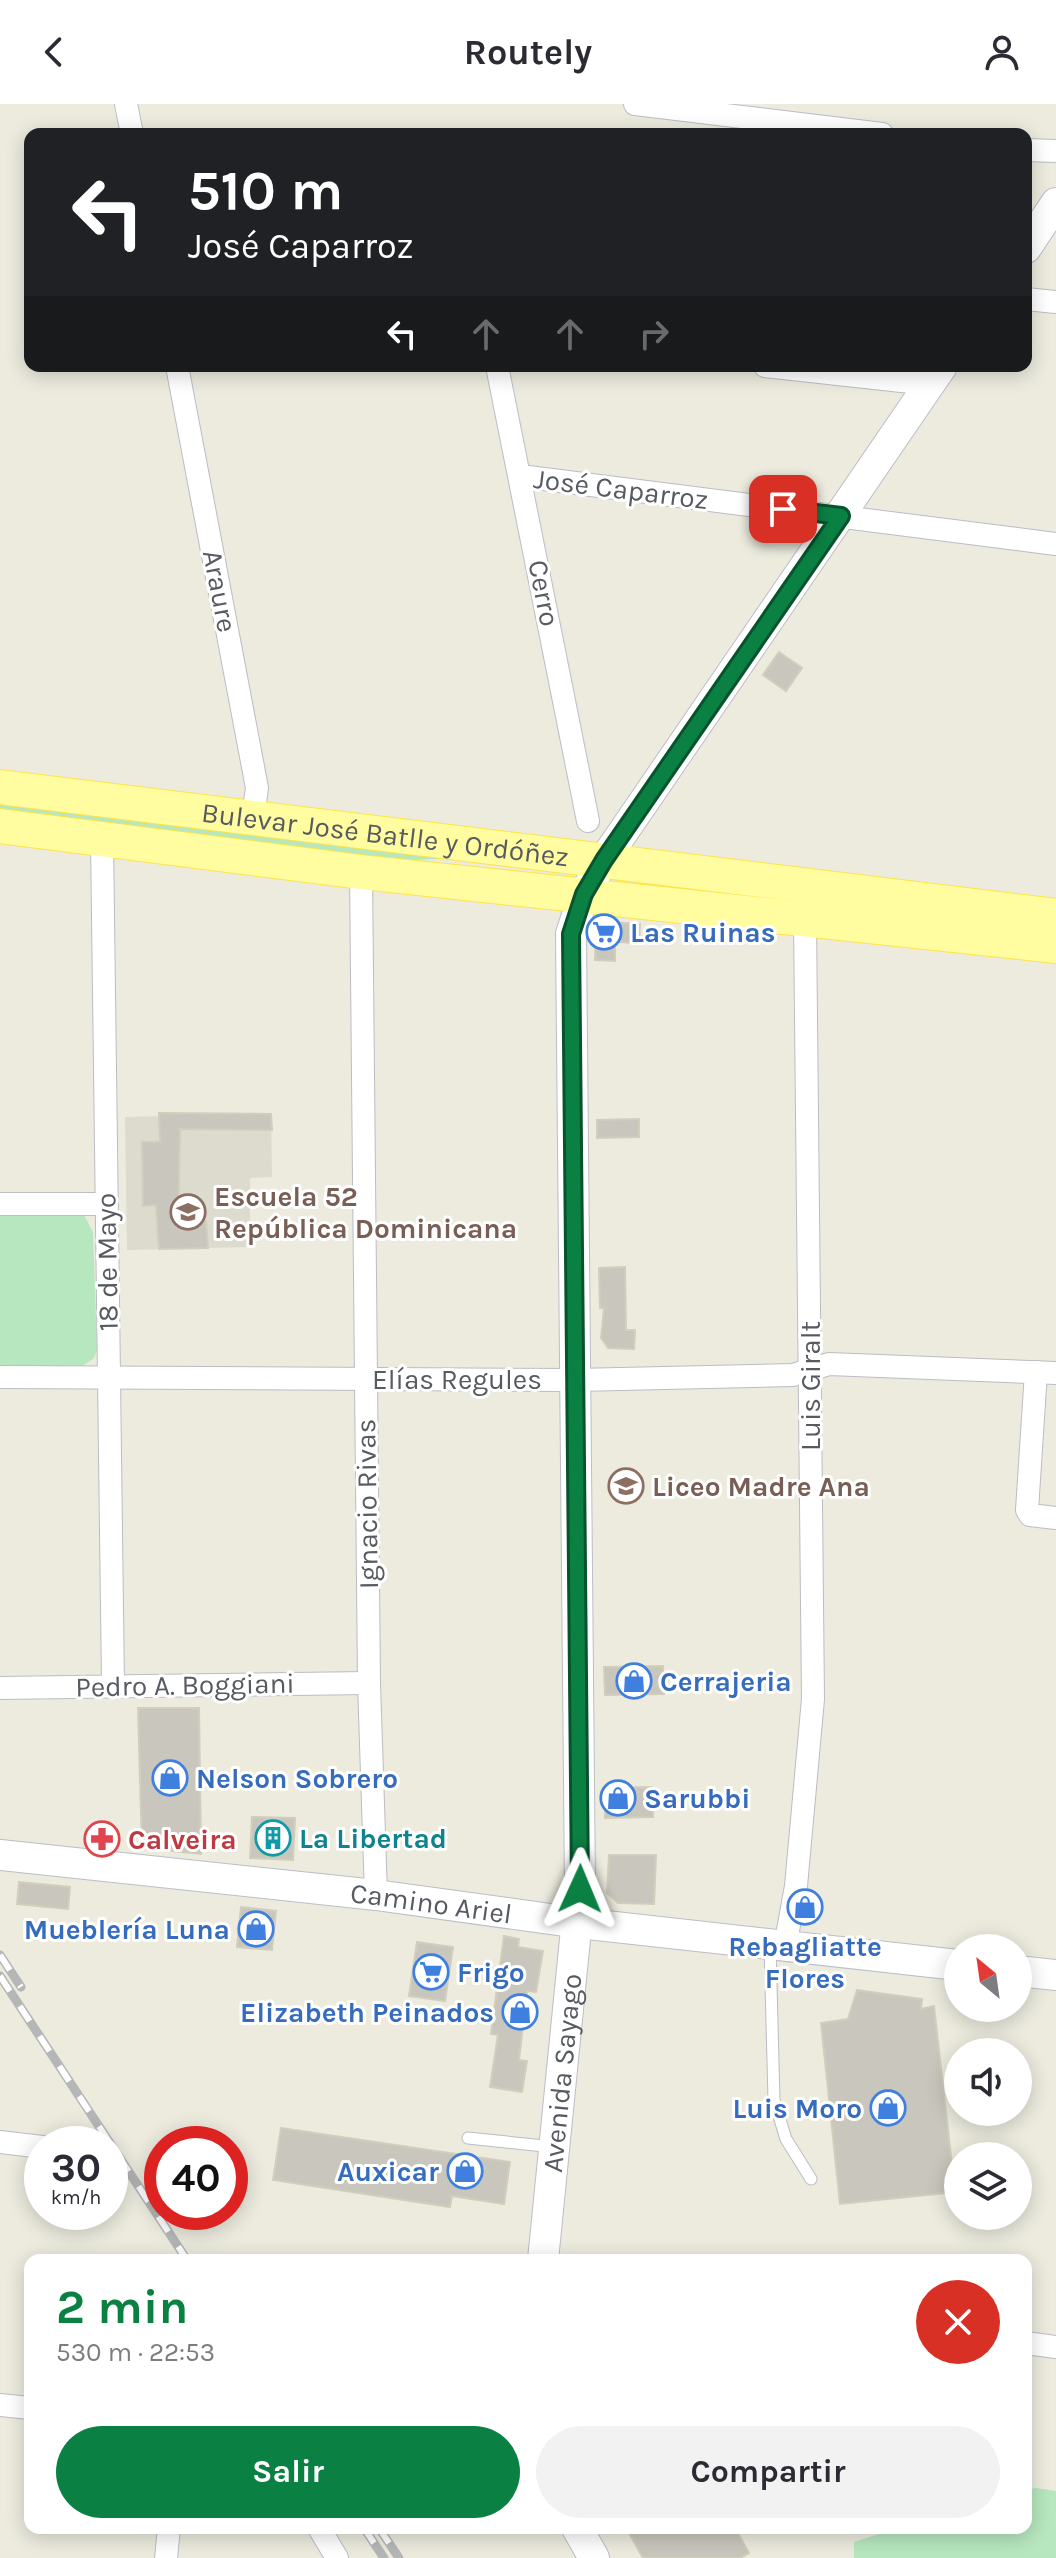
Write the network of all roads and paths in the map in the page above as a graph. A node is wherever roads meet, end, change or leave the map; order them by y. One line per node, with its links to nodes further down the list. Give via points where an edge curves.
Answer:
1 (126, 104): 3 (street)
2 (635, 104): 4 (street)
3 (131, 128)
4 (833, 128)
5 (1032, 150): 6 (street)
6 (1056, 151)
7 (1056, 203): 8 (street)
8 (1032, 239)
9 (1032, 300): 10 (street)
10 (1056, 302)
11 (178, 372): 19 (street, Araure, via 257,788)
12 (498, 372): 15 (street, Cerro)
13 (879, 372): 14 (street)
14 (936, 375): 16 (street, Avenida Sayago)
15 (520, 476): 16 (street, José Caparroz); 20 (street, Cerro)
16 (841, 516): 17 (street, José Caparroz); 23 (street, Avenida Sayago)
17 (1056, 544)
18 (0, 787): 19 (main road, Bulevar José Batlle y Ordóñez)
19 (253, 816): 23 (main road, Bulevar José Batlle y Ordóñez)
20 (588, 821)
21 (0, 826): 22 (main road, Bulevar José Batlle y Ordóñez)
22 (102, 839): 24 (main road, Bulevar José Batlle y Ordóñez); 30 (street, 18 de Mayo)
23 (604, 860): 25 (street, Avenida Sayago); 26 (main road, Bulevar José Batlle y Ordóñez)
24 (361, 872): 25 (main road, Bulevar José Batlle y Ordóñez); 35 (street, Ignacio Rivas)
25 (584, 894): 27 (main road, Bulevar José Batlle y Ordóñez); 36 (street, Avenida Sayago, via 571,934)
26 (1056, 916)
27 (805, 919): 28 (main road, Bulevar José Batlle y Ordóñez); 31 (street, Luis Giralt)
28 (1056, 946)
29 (0, 1204): 30 (street)
30 (107, 1204): 34 (street, 18 de Mayo)
31 (811, 1370): 32 (street, Elías Regules, via 829,1364); 36 (street, Elías Regules, via 793,1375); 44 (street, Luis Giralt, via 813,1699 796,1886)
32 (1046, 1372): 37 (street, via 1027,1510 1030,1515)
33 (0, 1377): 34 (street, Elías Regules)
34 (109, 1377): 35 (street, Elías Regules); 39 (street, 18 de Mayo)
35 (365, 1379): 36 (street, Elías Regules); 38 (street, Ignacio Rivas)
36 (576, 1380): 43 (street, Avenida Sayago)
37 (1056, 1518)
38 (369, 1683): 39 (street, Pedro A. Boggiani); 42 (street, Ignacio Rivas)
39 (113, 1685): 40 (street, Pedro A. Boggiani)
40 (0, 1688)
41 (0, 1855): 42 (street, Camino Ariel)
42 (376, 1895): 43 (street, Camino Ariel)
43 (579, 1923): 44 (street, Camino Ariel); 51 (street, Avenida Sayago)
44 (778, 1946): 45 (street, Camino Ariel); 52 (lane, via 774,2100 786,2139)
45 (944, 1964)
46 (1032, 1972): 47 (street)
47 (1056, 1975)
48 (468, 2138): 51 (lane)
49 (0, 2142): 50 (street)
50 (24, 2145)
51 (554, 2147): 53 (street, Avenida Sayago)
52 (811, 2179)
53 (544, 2254)
54 (1032, 2344): 55 (street)
55 (1056, 2347)
56 (0, 2405): 57 (street)
57 (24, 2407)
58 (168, 2534): 61 (street)
59 (323, 2534): 62 (street)
60 (580, 2534): 63 (street)
61 (166, 2558)
62 (337, 2558)
63 (594, 2558)

